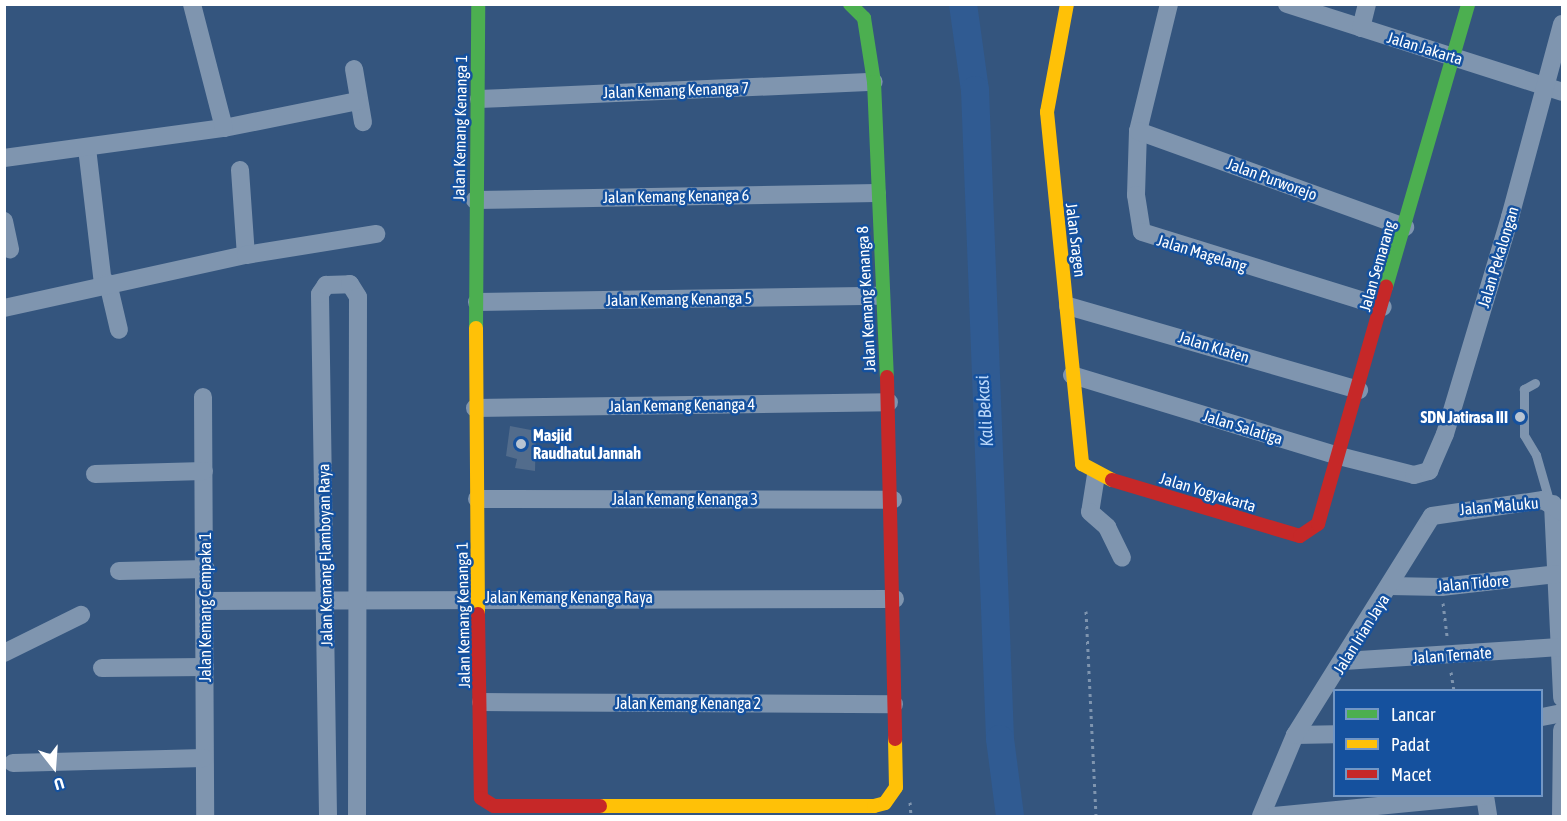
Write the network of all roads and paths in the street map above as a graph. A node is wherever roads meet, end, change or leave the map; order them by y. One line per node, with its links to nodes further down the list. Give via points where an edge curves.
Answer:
1 (192, 4): 19 (street)
2 (478, 4): 16 (street, Jalan Kemang Kenanga 1)
3 (850, 4): 13 (street, Jalan Kemang Kenanga 8, via 864,18)
4 (1067, 4): 34 (street, Jalan Sragen, via 1047,112)
5 (1287, 4): 10 (street, Jalan Jakarta)
6 (1367, 4): 10 (street)
7 (1468, 4): 11 (street, Jalan Semarang)
8 (1168, 5): 20 (street, Jalan Magelang)
9 (1563, 24): 14 (street, Jalan Pekalongan)
10 (1361, 28): 11 (street, Jalan Jakarta)
11 (1452, 56): 14 (street, Jalan Jakarta); 27 (street, Jalan Semarang)
12 (354, 69): 17 (street)
13 (874, 82): 16 (street, Jalan Kemang Kenanga 7); 24 (street, Jalan Kemang Kenanga 8)
14 (1544, 87): 15 (street, Jalan Jakarta); 48 (street, Jalan Pekalongan, via 1439,454 1429,471)
15 (1563, 92)
16 (479, 99): 25 (street, Jalan Kemang Kenanga 1)
17 (358, 100): 18 (street); 19 (street)
18 (363, 122)
19 (224, 128): 21 (street)
20 (1138, 131): 27 (street, Jalan Purworejo); 35 (street, Jalan Magelang, via 1136,195 1146,237)
21 (87, 148): 22 (street); 31 (street)
22 (4, 158)
23 (240, 170): 30 (street)
24 (877, 193): 25 (street, Jalan Kemang Kenanga 6); 32 (street, Jalan Kemang Kenanga 8)
25 (475, 200): 33 (street, Jalan Kemang Kenanga 1)
26 (4, 221): 29 (street)
27 (1406, 227): 35 (street, Jalan Semarang)
28 (376, 234): 30 (street)
29 (10, 249)
30 (246, 255): 31 (street)
31 (106, 284): 36 (street); 37 (street)
32 (880, 296): 33 (street, Jalan Kemang Kenanga 5); 42 (street, Jalan Kemang Kenanga 8)
33 (477, 302): 43 (street, Jalan Kemang Kenanga 1)
34 (1068, 306): 38 (street, Jalan Sragen); 40 (street, Jalan Klaten)
35 (1383, 307): 40 (street, Jalan Semarang)
36 (4, 308)
37 (119, 330)
38 (1072, 375): 44 (street, Jalan Salatiga); 47 (street, Jalan Sragen, via 1078,452 1085,470)
39 (1534, 382): 51 (lane, via 1524,389 1524,435 1536,455 1543,496)
40 (1359, 390): 44 (street, Jalan Semarang)
41 (203, 397): 45 (street, Jalan Kemang Cempaka 1)
42 (889, 402): 43 (street, Jalan Kemang Kenanga 4); 50 (street, Jalan Kemang Kenanga 8)
43 (475, 408): 49 (street, Jalan Kemang Kenanga 1)
44 (1339, 456): 48 (street, Jalan Salatiga); 53 (street, Jalan Semarang)
45 (204, 471): 46 (street); 55 (street, Jalan Kemang Cempaka 1)
46 (95, 474)
47 (1095, 475): 53 (street, Jalan Yogyakarta, via 1300,536); 54 (street, via 1089,510 1107,527)
48 (1414, 475)
49 (477, 499): 50 (street, Jalan Kemang Kenanga 3); 59 (street, Jalan Kemang Kenanga 1)
50 (893, 500): 62 (street, Jalan Kemang Kenanga 8)
51 (1558, 508): 52 (street, Jalan Maluku, via 1531,501); 57 (street)
52 (1432, 516): 58 (street, Jalan Irian Jaya)
53 (1311, 533)
54 (1122, 558)
55 (206, 569): 56 (street); 63 (street, Jalan Kemang Cempaka 1)
56 (118, 571)
57 (1556, 574): 58 (street, Jalan Tidore, via 1441,587); 66 (street)
58 (1390, 586): 68 (street, Jalan Irian Jaya)
59 (480, 596): 61 (street, Jalan Kemang Kenanga Raya); 62 (street, Jalan Kemang Kenanga Raya); 72 (street, Jalan Kemang Kenanga 1)
60 (327, 599): 61 (street, Jalan Kemang Kenanga Raya); 61 (street, Jalan Kemang Flamboyan Raya, via 320,294 326,285 350,284 358,297); 63 (street, Jalan Kemang Kenanga Raya); 85 (street, Jalan Kemang Flamboyan Raya)
61 (361, 599): 86 (street, Jalan Kemang Flamboyan Raya)
62 (895, 599): 73 (street, Jalan Kemang Kenanga 8)
63 (207, 601): 69 (street, Jalan Kemang Cempaka 1)
64 (1086, 611): 87 (path)
65 (81, 615): 67 (street)
66 (1560, 647): 68 (street, Jalan Ternate); 71 (street)
67 (4, 652)
68 (1344, 661): 78 (street, Jalan Irian Jaya)
69 (205, 667): 70 (street); 79 (street, Jalan Kemang Cempaka 1)
70 (102, 668)
71 (1563, 698)
72 (481, 702): 73 (street, Jalan Kemang Kenanga 2); 81 (street, Jalan Kemang Kenanga 1, via 479,791 494,806 874,806 885,802)
73 (894, 704): 81 (street, Jalan Kemang Kenanga 8)
74 (1563, 713): 75 (street)
75 (1543, 717)
76 (1563, 730): 91 (street)
77 (1333, 734): 78 (street)
78 (1295, 735): 88 (street, Jalan Irian Jaya)
79 (204, 759): 80 (street); 84 (street, Jalan Kemang Cempaka 1)
80 (13, 763)
81 (896, 787)
82 (1464, 797): 89 (street)
83 (1484, 797): 90 (street)
84 (205, 816)
85 (328, 816)
86 (357, 816)
87 (1096, 816)
88 (1261, 816)
89 (1274, 816)
90 (1488, 816)
91 (1561, 816)

